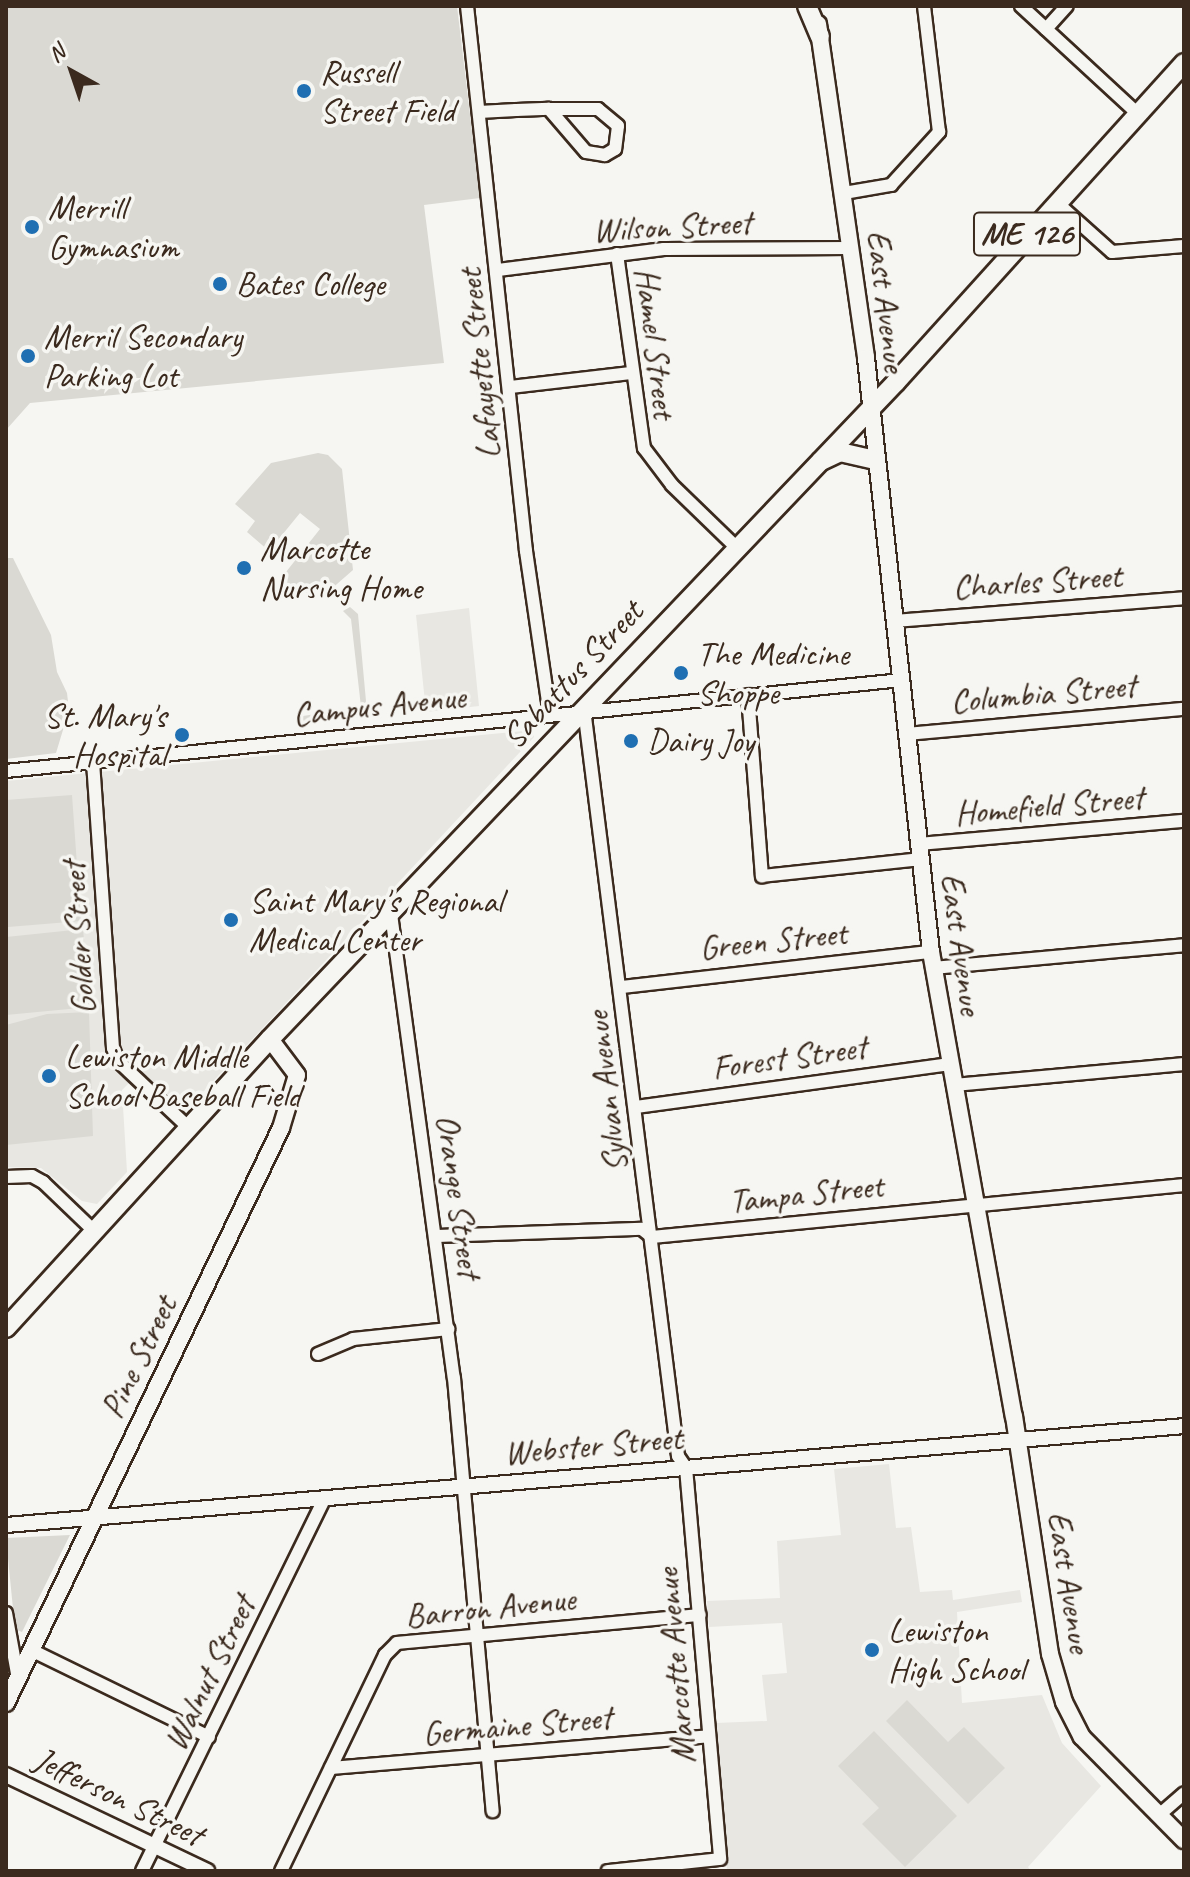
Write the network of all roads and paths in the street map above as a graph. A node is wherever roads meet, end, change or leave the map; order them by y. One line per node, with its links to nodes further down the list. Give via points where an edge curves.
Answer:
1 (467, 6): 11 (street, Lafayette Street)
2 (807, 6): 8 (main road)
3 (816, 6): 8 (main road, East Avenue)
4 (924, 6): 13 (street, via 939,132 891,185)
5 (1021, 6): 7 (street)
6 (1067, 6): 7 (street)
7 (1046, 29): 12 (street)
8 (820, 36): 13 (main road, East Avenue)
9 (1184, 63): 12 (main road, Sabattus Street / ME 126)
10 (549, 109): 10 (street, via 586,152 605,155 615,149 618,126 609,114); 11 (street)
11 (479, 112): 18 (street, Lafayette Street)
12 (1137, 113): 14 (main road, Sabattus Street / ME 126)
13 (844, 193): 16 (main road, East Avenue)
14 (1056, 202): 15 (street, via 1112,252); 21 (main road, Sabattus Street / ME 126)
15 (1184, 246)
16 (849, 248): 17 (street, Wilson Street); 21 (main road, East Avenue)
17 (617, 254): 18 (street, Wilson Street); 19 (street, Hamel Street)
18 (498, 270): 20 (street, Lafayette Street)
19 (631, 373): 20 (street); 24 (street, Hamel Street, via 644,448 672,485)
20 (510, 387): 31 (street, Lafayette Street)
21 (870, 405): 22 (main road, East Avenue); 23 (main road, Sabattus Street / ME 126)
22 (875, 460): 23 (main road, via 840,452); 26 (main road, East Avenue)
23 (812, 466): 24 (main road, Sabattus Street / ME 126)
24 (736, 547): 29 (main road, Sabattus Street / ME 126)
25 (1184, 598): 26 (street, Charles Street)
26 (894, 621): 27 (main road, East Avenue)
27 (902, 680): 28 (street, Campus Avenue); 32 (main road, East Avenue)
28 (748, 695): 29 (street, Campus Avenue); 36 (street, Homefield Street, via 762,876)
29 (584, 709): 31 (street, Campus Avenue); 37 (main road, Sabattus Street / ME 126); 40 (street, Sylvan Avenue)
30 (1184, 709): 32 (street, Columbia Street)
31 (550, 715): 33 (street, Campus Avenue)
32 (907, 734): 36 (main road, East Avenue)
33 (93, 762): 34 (street, Campus Avenue); 46 (street, Golder Street, via 113,1048 118,1061)
34 (6, 771)
35 (1184, 821): 36 (street, Homefield Street)
36 (920, 852): 39 (main road, East Avenue)
37 (391, 914): 41 (main road, Sabattus Street / ME 126); 51 (street, Orange Street)
38 (1184, 945): 39 (street, Green Street)
39 (932, 960): 40 (street, Green Street); 42 (main road, East Avenue)
40 (622, 987): 45 (street, Sylvan Avenue)
41 (270, 1039): 46 (main road, Sabattus Street / ME 126); 61 (main road, Pine Street, via 294,1065 294,1092)
42 (950, 1064): 44 (main road, East Avenue); 45 (street, Forest Street)
43 (1184, 1064): 44 (street)
44 (954, 1085): 49 (main road, East Avenue)
45 (636, 1107): 52 (street, Sylvan Avenue)
46 (189, 1128): 50 (main road, Sabattus Street / ME 126)
47 (6, 1177): 50 (street, via 26,1175 43,1182)
48 (1184, 1185): 49 (street, Tampa Street)
49 (975, 1204): 52 (street, Tampa Street); 57 (main road, East Avenue)
50 (93, 1230): 53 (main road, Sabattus Street / ME 126)
51 (437, 1236): 52 (street, Tampa Street, via 642,1229); 54 (street, Orange Street)
52 (652, 1237): 58 (street, Sylvan Avenue, via 678,1456)
53 (6, 1328)
54 (448, 1329): 55 (street, via 353,1339); 59 (street, Orange Street)
55 (318, 1354)
56 (1184, 1426): 57 (street, Webster Street)
57 (1018, 1440): 58 (street, Webster Street); 76 (main road, East Avenue, via 1043,1620 1061,1694 1082,1737)
58 (686, 1468): 59 (street, Webster Street); 64 (street, Marcotte Avenue)
59 (465, 1486): 60 (street, Webster Street); 65 (street, Orange Street)
60 (325, 1498): 61 (street, Webster Street); 70 (street, Walnut Street)
61 (95, 1517): 62 (street, Webster Street); 66 (main road, Pine Street)
62 (6, 1525)
63 (6, 1613): 67 (street)
64 (700, 1615): 65 (street, Barron Avenue); 69 (street, Marcotte Avenue)
65 (478, 1634): 71 (street, Orange Street); 72 (street, Barron Avenue, via 391,1646)
66 (31, 1650): 67 (main road, Pine Street); 70 (street)
67 (18, 1679): 68 (main road, Pine Street)
68 (6, 1703)
69 (709, 1736): 71 (street, Germaine Street); 82 (street, Marcotte Avenue, via 720,1859)
70 (209, 1737): 78 (street, Walnut Street)
71 (489, 1756): 72 (street, Germaine Street); 75 (street, Orange Street)
72 (331, 1768): 81 (street, Barron Avenue)
73 (6, 1775): 78 (street, Jefferson Street)
74 (1184, 1793): 76 (street)
75 (493, 1811)
76 (1159, 1815): 77 (main road, East Avenue)
77 (1184, 1840)
78 (153, 1848): 79 (street, Walnut Street); 80 (street, Jefferson Street)
79 (142, 1871)
80 (207, 1871)
81 (281, 1871)
82 (608, 1871)

